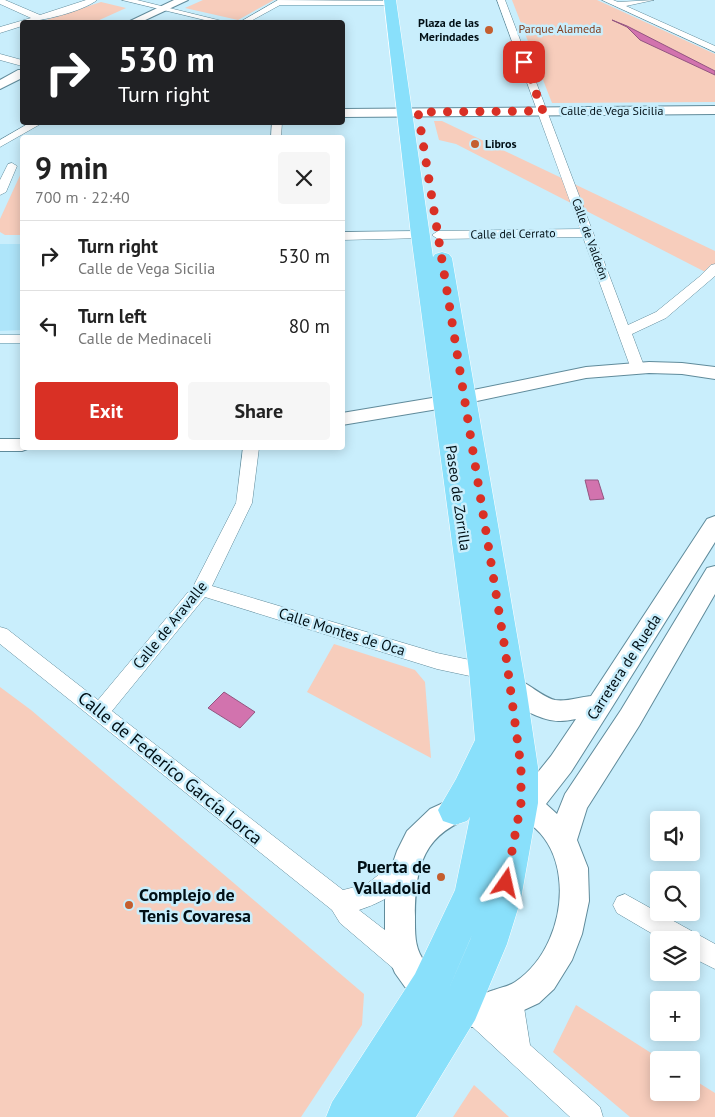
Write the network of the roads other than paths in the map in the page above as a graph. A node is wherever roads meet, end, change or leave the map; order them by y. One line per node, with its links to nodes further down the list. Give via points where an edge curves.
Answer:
1 (93, 0): 12 (street)
2 (126, 0): 11 (street)
3 (183, 0): 11 (street)
4 (502, 0): 27 (street, Calle de Valdeón)
5 (606, 0): 10 (street)
6 (650, 0): 10 (street)
7 (0, 1): 12 (street)
8 (393, 1): 9 (street); 28 (main road, Paseo de Zorrilla)
9 (281, 2): 16 (street)
10 (618, 5): 20 (street)
11 (164, 9): 14 (street); 15 (street)
12 (39, 18): 13 (street)
13 (33, 20)
14 (138, 20)
15 (213, 20)
16 (248, 20)
17 (20, 24): 18 (street)
18 (0, 30)
19 (708, 36): 20 (street)
20 (694, 40): 21 (street)
21 (715, 49)
22 (0, 57): 23 (street)
23 (20, 62)
24 (20, 74): 25 (street)
25 (0, 85)
26 (715, 110): 27 (street, Calle de Vega Sicilia)
27 (543, 111): 28 (street, Calle de Vega Sicilia); 37 (street, Calle de Valdeón)
28 (411, 112): 29 (street, Calle de Vega Sicilia); 35 (main road, Paseo de Zorrilla); 36 (main road, Paseo de Zorrilla)
29 (345, 113)
30 (34, 125): 31 (street)
31 (0, 144)
32 (0, 166): 33 (street)
33 (17, 166): 34 (street)
34 (0, 192)
35 (432, 197)
36 (431, 228): 37 (street, Calle del Cerrato); 38 (street, Calle del Cerrato); 45 (main road, Paseo de Zorrilla)
37 (587, 233): 40 (street, Calle de Valdeón)
38 (345, 236)
39 (715, 268): 40 (street, via 661,315)
40 (624, 332): 43 (street, Calle de Valdeón)
41 (0, 339): 42 (street)
42 (20, 339)
43 (637, 366): 44 (street); 45 (street, via 554,377)
44 (715, 373)
45 (454, 400): 46 (street); 54 (main road, Paseo de Zorrilla); 55 (main road, Paseo de Zorrilla)
46 (345, 418)
47 (0, 445): 48 (street)
48 (20, 445)
49 (251, 450): 52 (street, Calle de Aravalle, via 244,503)
50 (715, 524): 56 (street, Carretera de Rueda)
51 (715, 574): 61 (street, Carretera de Rueda, via 576,802)
52 (201, 590): 54 (street, Calle Montes de Oca, via 437,661); 57 (street, Calle de Aravalle)
53 (0, 634): 57 (street, Calle de Federico García Lorca)
54 (484, 671): 58 (main road, Paseo de Zorrilla)
55 (511, 687): 56 (street, via 536,704 558,711); 59 (main road, Paseo de Zorrilla, via 521,767)
56 (600, 705): 59 (street, Carretera de Rueda, via 559,768)
57 (100, 711): 63 (street, Calle de Federico García Lorca)
58 (492, 735): 59 (main road, Paseo de Zorrilla); 60 (main road, via 480,765)
59 (513, 803): 60 (street, via 472,803); 61 (street, via 541,815); 68 (main road, Paseo de Zorrilla, via 503,899 488,944)
60 (455, 810): 62 (street, via 425,830)
61 (562, 841): 69 (street, via 573,866 575,893 567,934 549,971 531,990)
62 (404, 868): 63 (street, via 385,888 366,897); 68 (street, via 399,893 400,942)
63 (340, 902): 68 (street, Calle de Federico García Lorca, via 348,915)
64 (625, 905): 65 (street)
65 (670, 931)
66 (700, 948): 67 (street)
67 (715, 957)
68 (442, 992): 69 (street); 70 (street, Calle de Federico García Lorca); 71 (main road); 72 (main road)
69 (512, 1001): 70 (street)
70 (518, 1051): 73 (street, Calle de Federico García Lorca)
71 (347, 1117)
72 (392, 1117)
73 (590, 1117)

